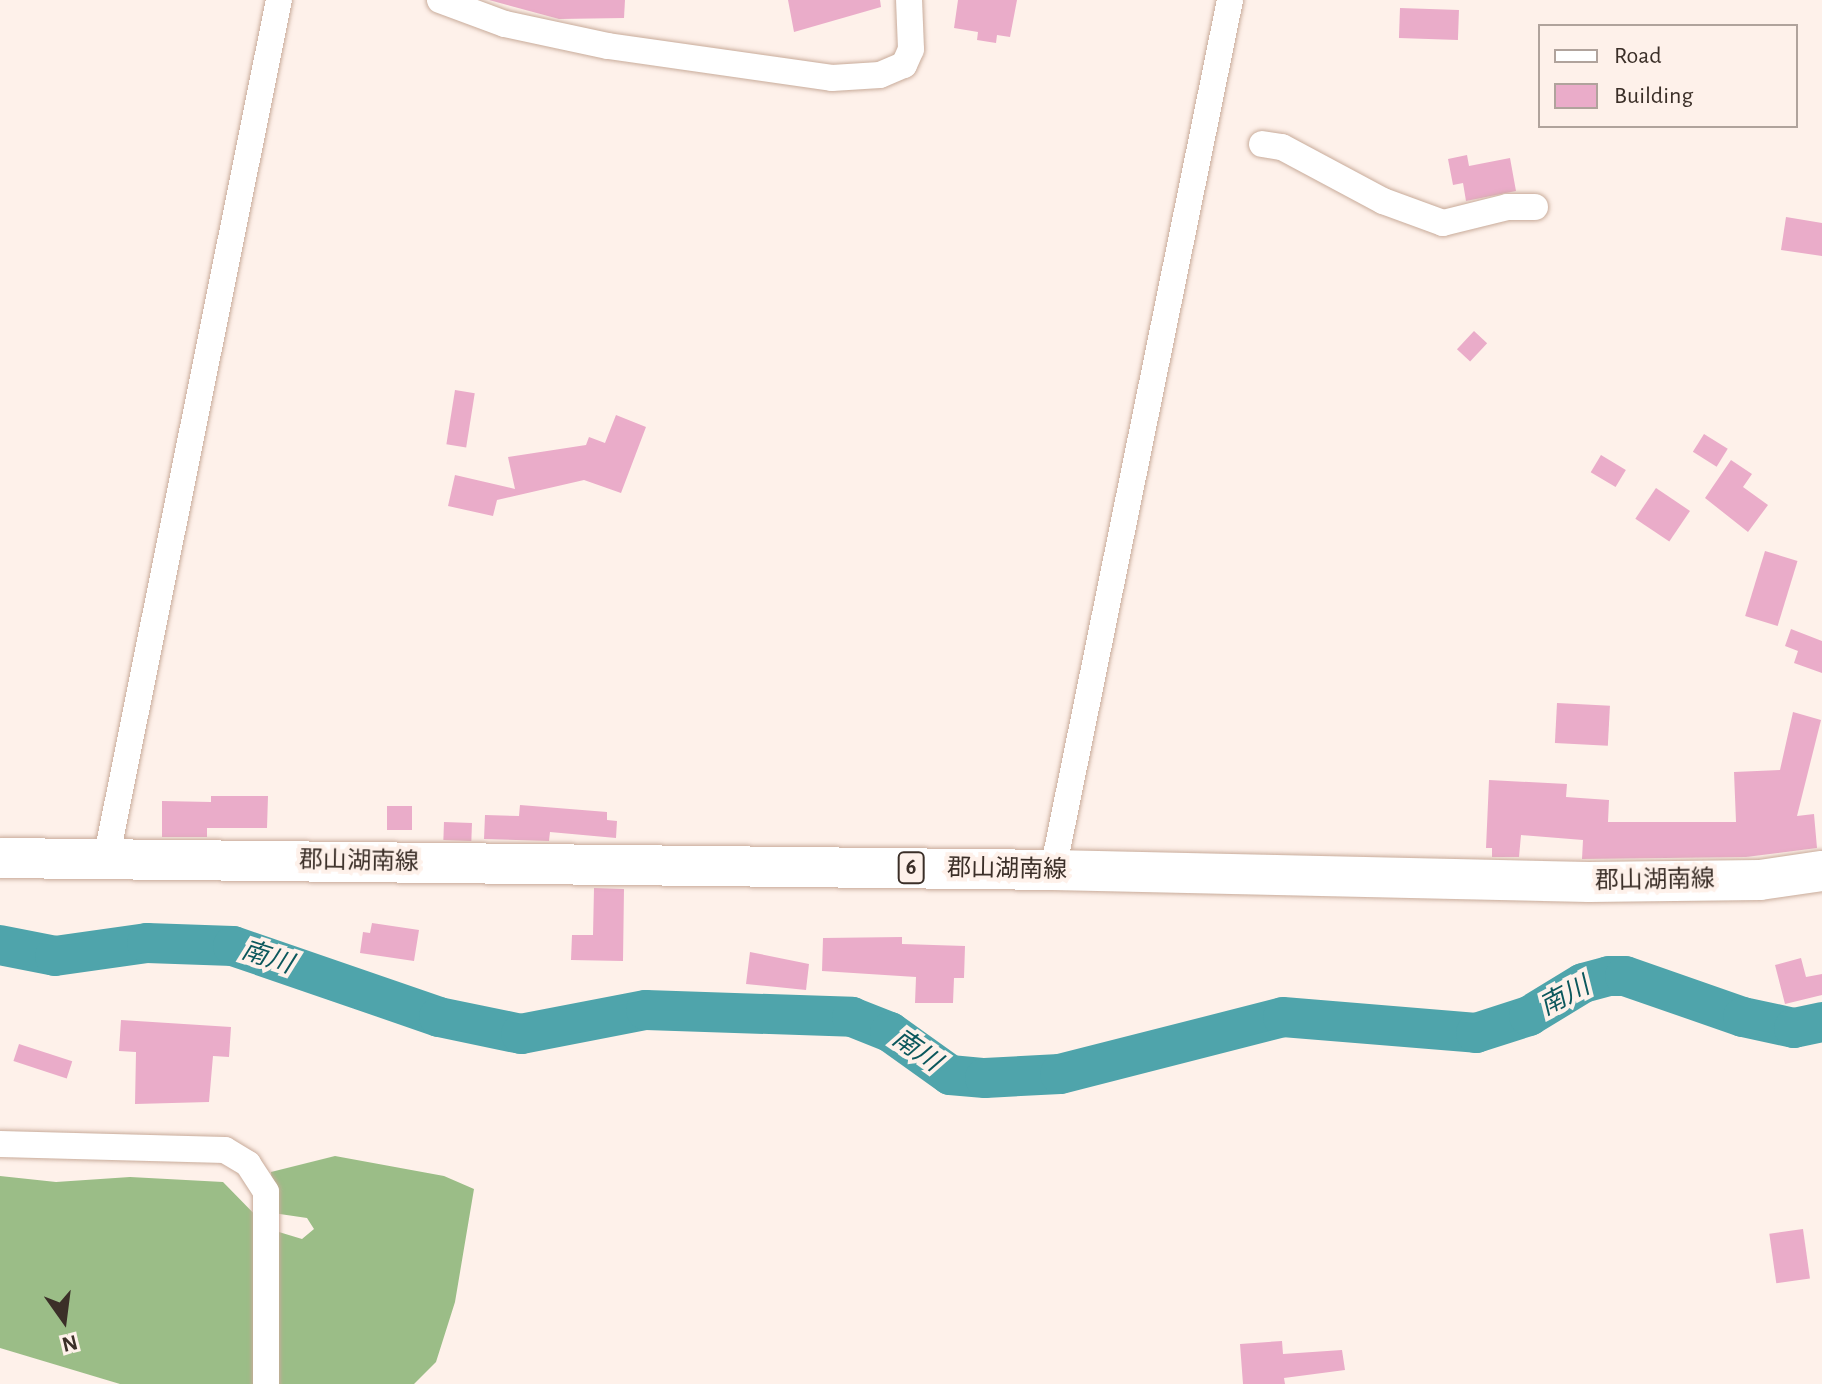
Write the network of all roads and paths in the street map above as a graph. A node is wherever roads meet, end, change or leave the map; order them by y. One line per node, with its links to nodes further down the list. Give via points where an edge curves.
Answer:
1 (279, 0): 8 (street)
2 (440, 0): 3 (street, via 505,24 608,46 832,78 880,75 904,65 911,49)
3 (909, 0)
4 (1230, 0): 9 (street)
5 (1262, 144): 6 (street, via 1282,147 1383,201 1443,223 1507,207)
6 (1535, 207)
7 (0, 858): 8 (main road, 郡山湖南線 / 6)
8 (106, 860): 9 (main road, 郡山湖南線 / 6)
9 (1053, 870): 10 (main road, 郡山湖南線 / 6, via 1589,882 1760,880)
10 (1822, 871)
11 (0, 1144): 12 (street, via 225,1150 248,1164 266,1192)
12 (266, 1384)

